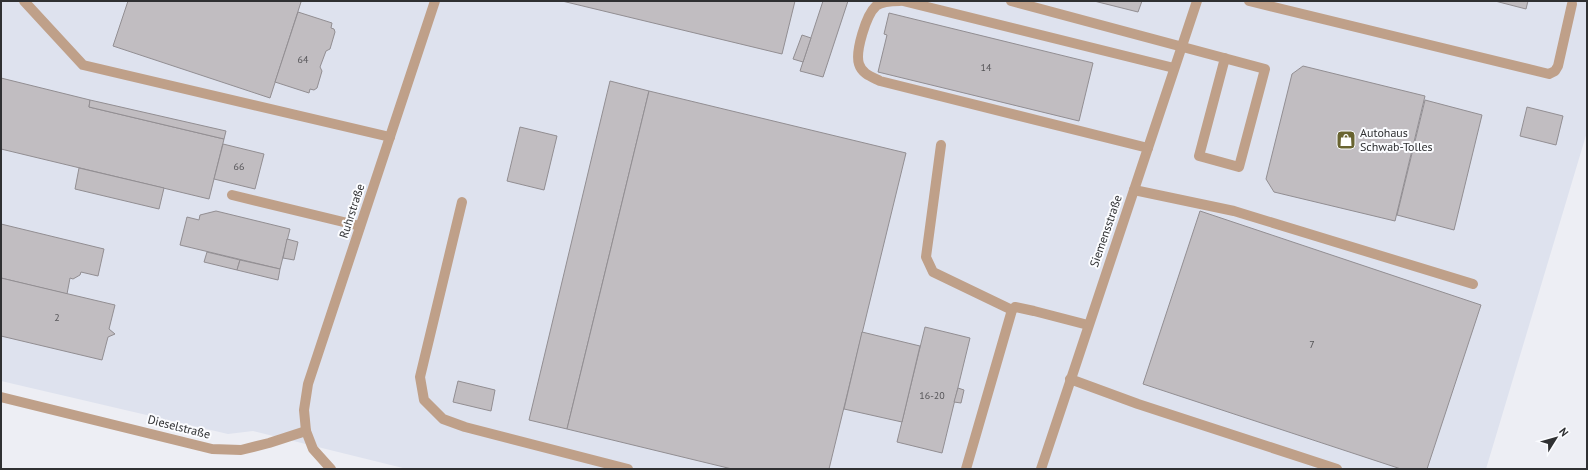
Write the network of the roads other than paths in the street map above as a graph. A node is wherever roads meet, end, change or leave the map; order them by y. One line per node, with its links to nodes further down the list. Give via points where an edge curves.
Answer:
1 (24, 1): 12 (street, via 83,65)
2 (435, 1): 12 (street, Ruhrstraße)
3 (900, 1): 14 (street, via 889,1 877,6 867,17 858,55 859,65 866,75 888,83)
4 (903, 1): 11 (street)
5 (1012, 1): 9 (street)
6 (1197, 1): 9 (street, Siemensstraße)
7 (1249, 1): 8 (street, via 1548,74 1555,71 1558,66)
8 (1572, 4)
9 (1181, 47): 10 (street); 11 (street, Siemensstraße)
10 (1225, 58): 10 (street, via 1199,156 1238,167 1265,69)
11 (1174, 68): 14 (street, Siemensstraße)
12 (390, 137): 18 (street, Ruhrstraße)
13 (941, 145): 20 (street, via 926,257 933,272)
14 (1148, 148): 15 (street, Siemensstraße)
15 (1134, 190): 19 (street, via 1234,211); 21 (street, Siemensstraße)
16 (232, 195): 18 (street)
17 (462, 202): 26 (street, via 420,377 424,400 443,419 465,427)
18 (360, 226): 24 (street, Ruhrstraße, via 308,384 304,410)
19 (1473, 284)
20 (1012, 310): 21 (street, via 1014,307); 27 (street)
21 (1088, 325): 22 (street, Siemensstraße)
22 (1070, 379): 28 (street, Siemensstraße); 29 (street)
23 (1, 397): 24 (street, Dieselstraße, via 212,449 241,450)
24 (306, 431): 25 (street, via 313,449)
25 (331, 469)
26 (628, 469)
27 (966, 469)
28 (1041, 469)
29 (1337, 469)

